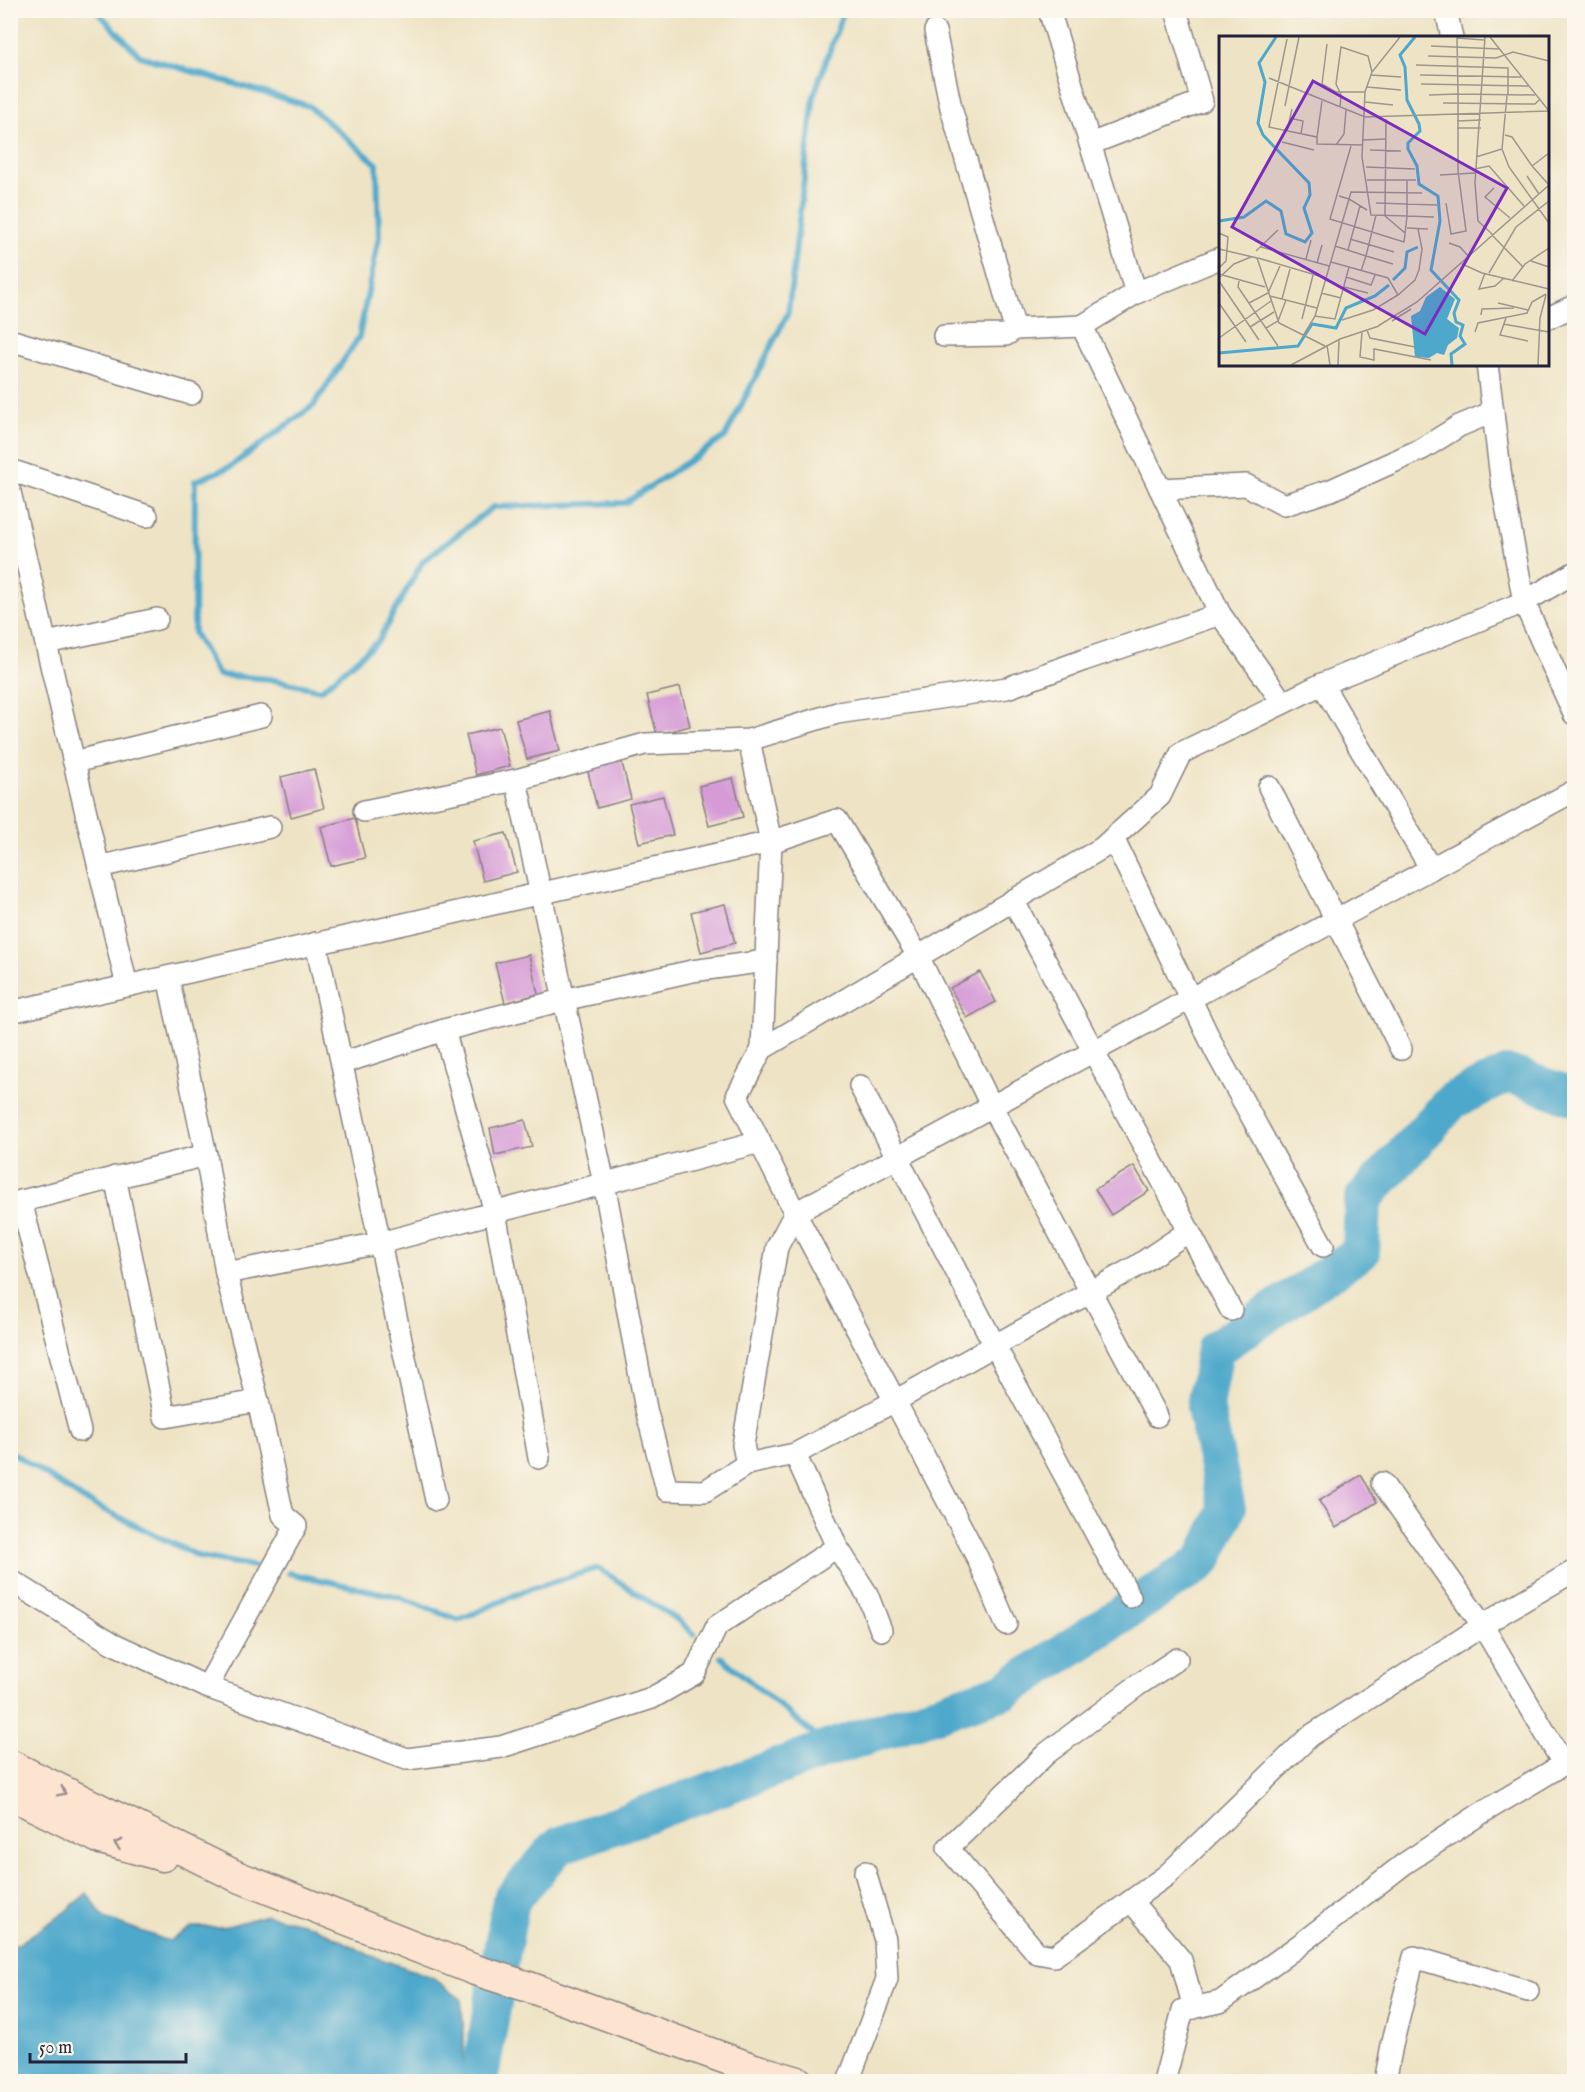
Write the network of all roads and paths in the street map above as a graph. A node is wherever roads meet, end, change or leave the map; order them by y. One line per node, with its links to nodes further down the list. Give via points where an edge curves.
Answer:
1 (1176, 10): 6 (street, via 1202,101)
2 (1446, 10): 5 (street)
3 (1056, 12): 6 (street)
4 (935, 31): 12 (street, via 951,108)
5 (1452, 36)
6 (1090, 144): 8 (street)
7 (1219, 259): 8 (street)
8 (1136, 293): 11 (street)
9 (1575, 306): 10 (street)
10 (1549, 318)
11 (1082, 326): 12 (street); 19 (street)
12 (1015, 329): 13 (street, via 1006,335)
13 (944, 336)
14 (10, 340): 16 (street)
15 (1487, 366): 17 (street)
16 (191, 394)
17 (1493, 412): 19 (street, via 1331,490 1284,505 1246,486); 23 (street)
18 (10, 470): 21 (street)
19 (1160, 489): 24 (street)
20 (10, 492): 26 (street)
21 (147, 516)
22 (1575, 573): 23 (street)
23 (1524, 602): 27 (street); 29 (street)
24 (1220, 614): 28 (street); 31 (street, via 1007,688 837,713)
25 (157, 619): 26 (street)
26 (46, 643): 32 (street)
27 (1322, 684): 28 (street); 41 (street)
28 (1283, 703): 38 (street, via 1181,753 1160,796)
29 (1575, 714)
30 (261, 716): 32 (street)
31 (749, 740): 33 (street, via 645,744); 39 (street)
32 (74, 762): 40 (street)
33 (516, 780): 36 (street); 42 (street)
34 (1269, 787): 44 (street)
35 (1575, 791): 41 (street)
36 (364, 811)
37 (270, 827): 40 (street)
38 (1113, 838): 43 (street); 50 (street)
39 (771, 843): 42 (street); 46 (street, via 837,820); 47 (street)
40 (99, 867): 49 (street)
41 (1431, 869): 44 (street)
42 (540, 894): 45 (street); 51 (street)
43 (1013, 900): 46 (street); 56 (street)
44 (1337, 920): 50 (street); 55 (street)
45 (316, 943): 48 (street); 57 (street)
46 (918, 957): 54 (street); 59 (street)
47 (766, 961): 51 (street, via 692,971); 54 (street)
48 (168, 977): 49 (street); 61 (street)
49 (127, 986): 52 (street)
50 (1191, 999): 56 (street); 70 (street)
51 (563, 1000): 53 (street); 64 (street)
52 (11, 1011)
53 (444, 1030): 57 (street); 66 (street)
54 (762, 1049): 60 (street, via 737,1096)
55 (1401, 1049)
56 (1095, 1051): 59 (street); 68 (street)
57 (342, 1063): 69 (street)
58 (860, 1086): 62 (street)
59 (992, 1107): 62 (street); 72 (street)
60 (760, 1142): 64 (street); 67 (street)
61 (206, 1155): 63 (street); 71 (street)
62 (896, 1158): 67 (street); 74 (street)
63 (115, 1178): 65 (street); 75 (street, via 165,1418)
64 (604, 1183): 66 (street); 81 (street, via 646,1409 667,1490 705,1491)
65 (16, 1202): 78 (street)
66 (495, 1212): 69 (street); 80 (street)
67 (795, 1213): 76 (street); 81 (street, via 777,1247 743,1445)
68 (1189, 1232): 72 (street); 73 (street)
69 (380, 1243): 71 (street); 83 (street)
70 (1323, 1246)
71 (226, 1273): 75 (street)
72 (1092, 1292): 74 (street); 77 (street)
73 (1231, 1310)
74 (995, 1346): 76 (street); 87 (street)
75 (258, 1401): 92 (street, via 283,1515 296,1526)
76 (896, 1401): 79 (street); 88 (street, via 977,1557)
77 (1157, 1416)
78 (80, 1431)
79 (795, 1454): 81 (street); 84 (street)
80 (539, 1458)
81 (747, 1464)
82 (1383, 1483): 89 (street)
83 (436, 1500)
84 (837, 1547): 90 (street, via 867,1594); 92 (street, via 717,1626 694,1674 652,1698 501,1747 407,1759)
85 (1575, 1571): 89 (street)
86 (10, 1580): 92 (street, via 112,1643)
87 (1130, 1597)
88 (1006, 1624)
89 (1483, 1626): 93 (street); 98 (street, via 1310,1736 1167,1875)
90 (881, 1630)
91 (1177, 1659): 98 (street, via 1047,1753 948,1848 1037,1953 1054,1956)
92 (207, 1687)
93 (1569, 1761): 100 (street, via 1404,1864 1220,2002)
94 (10, 1765): 97 (street, one-way to 97)
95 (10, 1794): 97 (street, one-way to 95, via 101,1839)
96 (865, 1872): 103 (street, via 885,1940 887,1979)
97 (236, 1876): 101 (street)
98 (1131, 1901): 100 (street, via 1181,1960)
99 (1528, 1990): 105 (street, via 1414,1958)
100 (1194, 2008): 104 (street, via 1183,2010)
101 (752, 2075): 102 (street)
102 (798, 2082)
103 (848, 2082)
104 (1164, 2082)
105 (1385, 2082)

